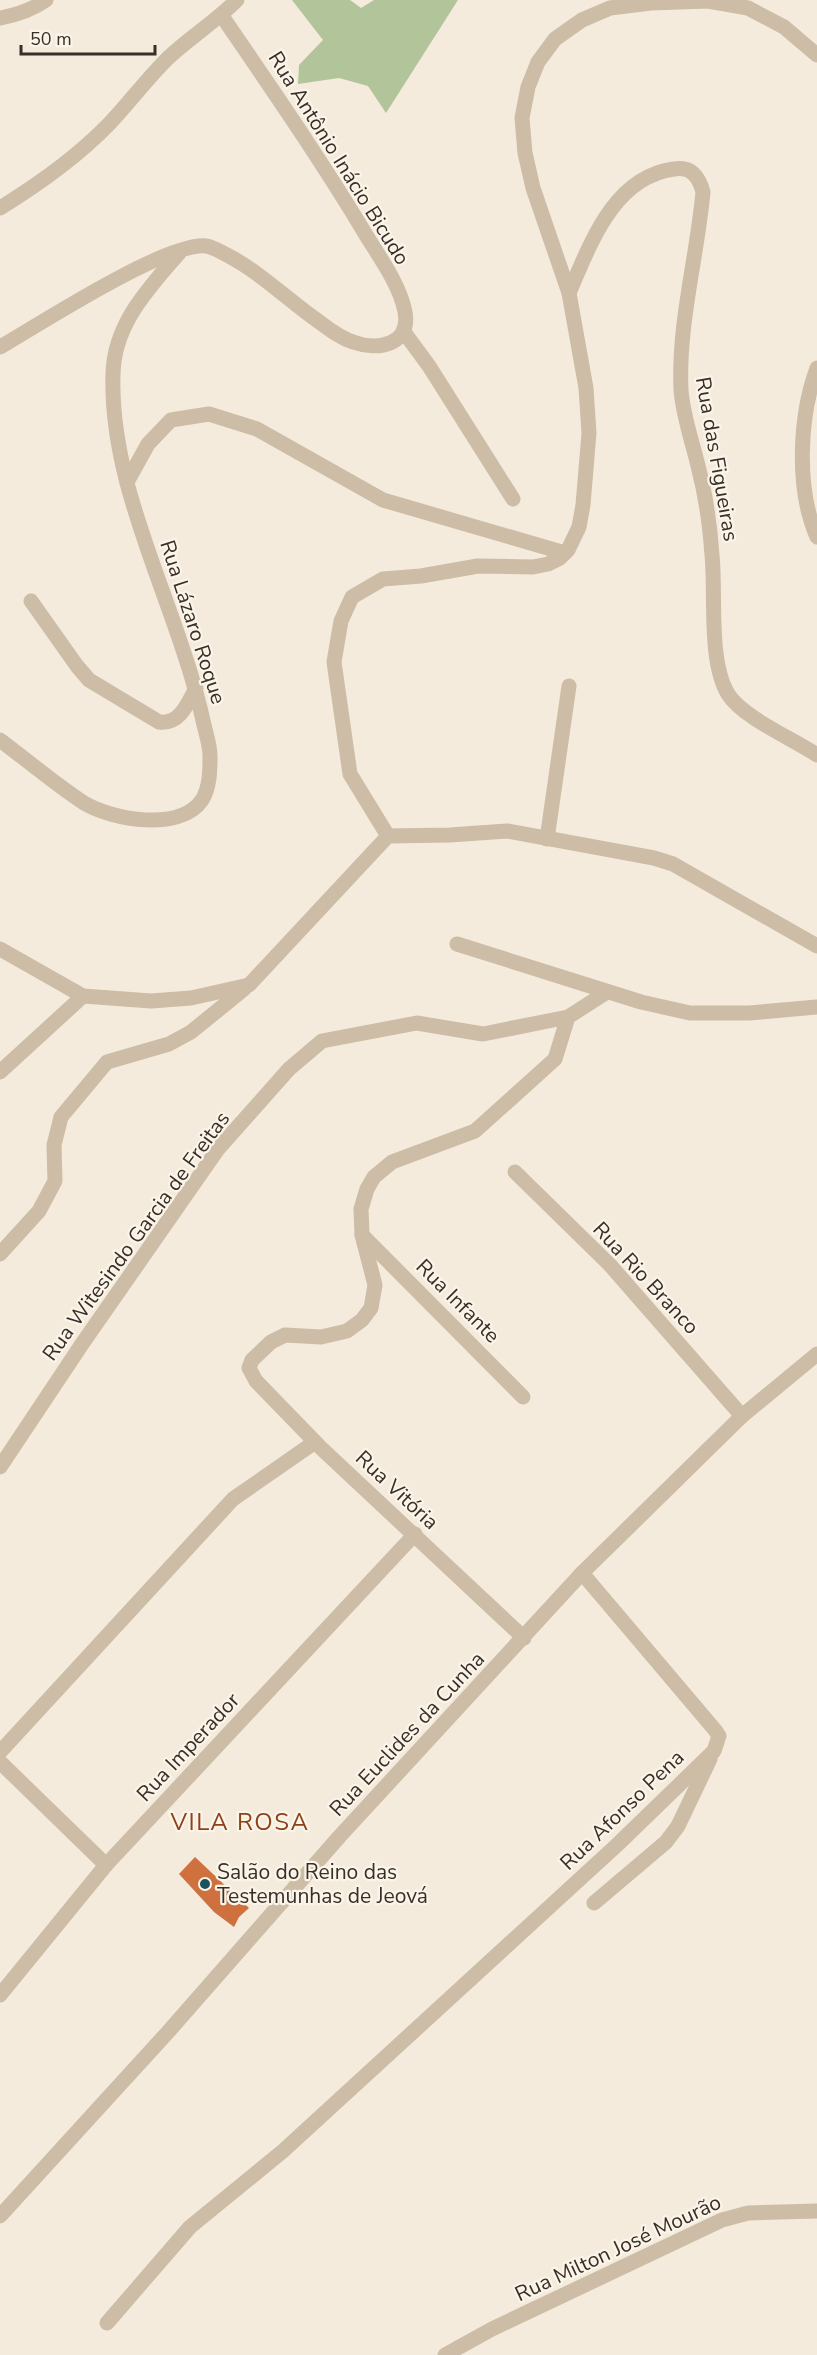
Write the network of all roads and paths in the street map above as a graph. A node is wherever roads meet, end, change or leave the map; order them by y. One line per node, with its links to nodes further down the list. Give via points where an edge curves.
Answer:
1 (46, 0): 4 (street, via 18,15)
2 (237, 0): 3 (street)
3 (222, 16): 6 (street, via 177,50 71,159 39,185); 9 (street, Rua Antônio Inácio Bicudo, via 348,204 392,280 405,311)
4 (0, 18)
5 (817, 55): 8 (street, via 784,27 748,8 708,1 610,8 582,20 555,39 538,62 522,118 533,188)
6 (0, 208)
7 (183, 249): 9 (street, via 207,246 244,264 335,334 353,342 388,346); 10 (street, via 113,281); 12 (street, Rua Lázaro Roque, via 129,314 117,342 114,415)
8 (569, 293): 15 (street, via 586,388 589,433 579,527); 20 (street, Rua das Figueiras, via 621,196 636,184 669,169 680,168 694,174 703,192 683,332 681,392 710,534 718,666 728,695 741,708)
9 (404, 332): 13 (street)
10 (0, 347)
11 (817, 368): 14 (street, via 803,431 802,476)
12 (127, 482): 15 (street, via 148,444 171,420 209,414 257,429 384,500); 18 (street, Rua Lázaro Roque)
13 (513, 499)
14 (817, 537)
15 (565, 553): 21 (street, via 548,564 532,567 478,566 383,579 352,597 341,621 334,662 350,774)
16 (32, 601): 18 (street, via 89,680 159,722 174,720)
17 (569, 686): 22 (street)
18 (196, 688): 19 (street, Rua Lázaro Roque, via 210,753 209,781 203,799 190,812 174,818 132,819 103,812)
19 (0, 741)
20 (817, 755)
21 (388, 836): 22 (street, via 507,831); 26 (street)
22 (548, 839): 23 (street, via 673,864)
23 (815, 940)
24 (457, 944): 27 (street)
25 (0, 950): 28 (street)
26 (249, 985): 28 (street, via 191,998 151,1001); 34 (street, via 191,1032 169,1044 107,1062 61,1117 54,1145 55,1181 39,1211)
27 (607, 992): 29 (street, via 690,1013); 30 (street)
28 (83, 996): 31 (street)
29 (817, 1007)
30 (568, 1017): 33 (street, via 555,1059 475,1131 392,1162 374,1177 361,1209); 39 (street, Rua Witesindo Garcia de Freitas, via 483,1034 417,1023 322,1041 289,1069 218,1149)
31 (0, 1072)
32 (515, 1172): 37 (street, Rua Rio Branco, via 610,1265)
33 (362, 1235): 36 (street, Rua Infante); 38 (street, Rua Vitória, via 375,1285 371,1308 362,1320 347,1331 321,1337 285,1335 261,1350 249,1368 256,1381)
34 (0, 1254)
35 (817, 1354): 37 (street, Rua Euclides da Cunha)
36 (524, 1397)
37 (742, 1416): 41 (street, Rua Euclides da Cunha)
38 (315, 1442): 40 (street, Rua Vitória); 44 (street, via 233,1499)
39 (0, 1467)
40 (415, 1534): 42 (street, Rua Vitória); 46 (street, Rua Imperador)
41 (582, 1573): 42 (street, Rua Euclides da Cunha); 43 (street, Rua Afonso Pena, via 715,1730 718,1736)
42 (524, 1638): 50 (street, Rua Euclides da Cunha, via 339,1837)
43 (714, 1751): 47 (street, via 678,1826 666,1842); 51 (street, Rua Afonso Pena, via 283,2151 190,2227)
44 (0, 1752)
45 (0, 1762): 46 (street)
46 (106, 1865): 48 (street, Rua Imperador)
47 (594, 1903)
48 (0, 1995)
49 (817, 2211): 52 (street, Rua Milton José Mourão, via 748,2213 722,2220)
50 (0, 2216)
51 (107, 2323)
52 (445, 2355)

